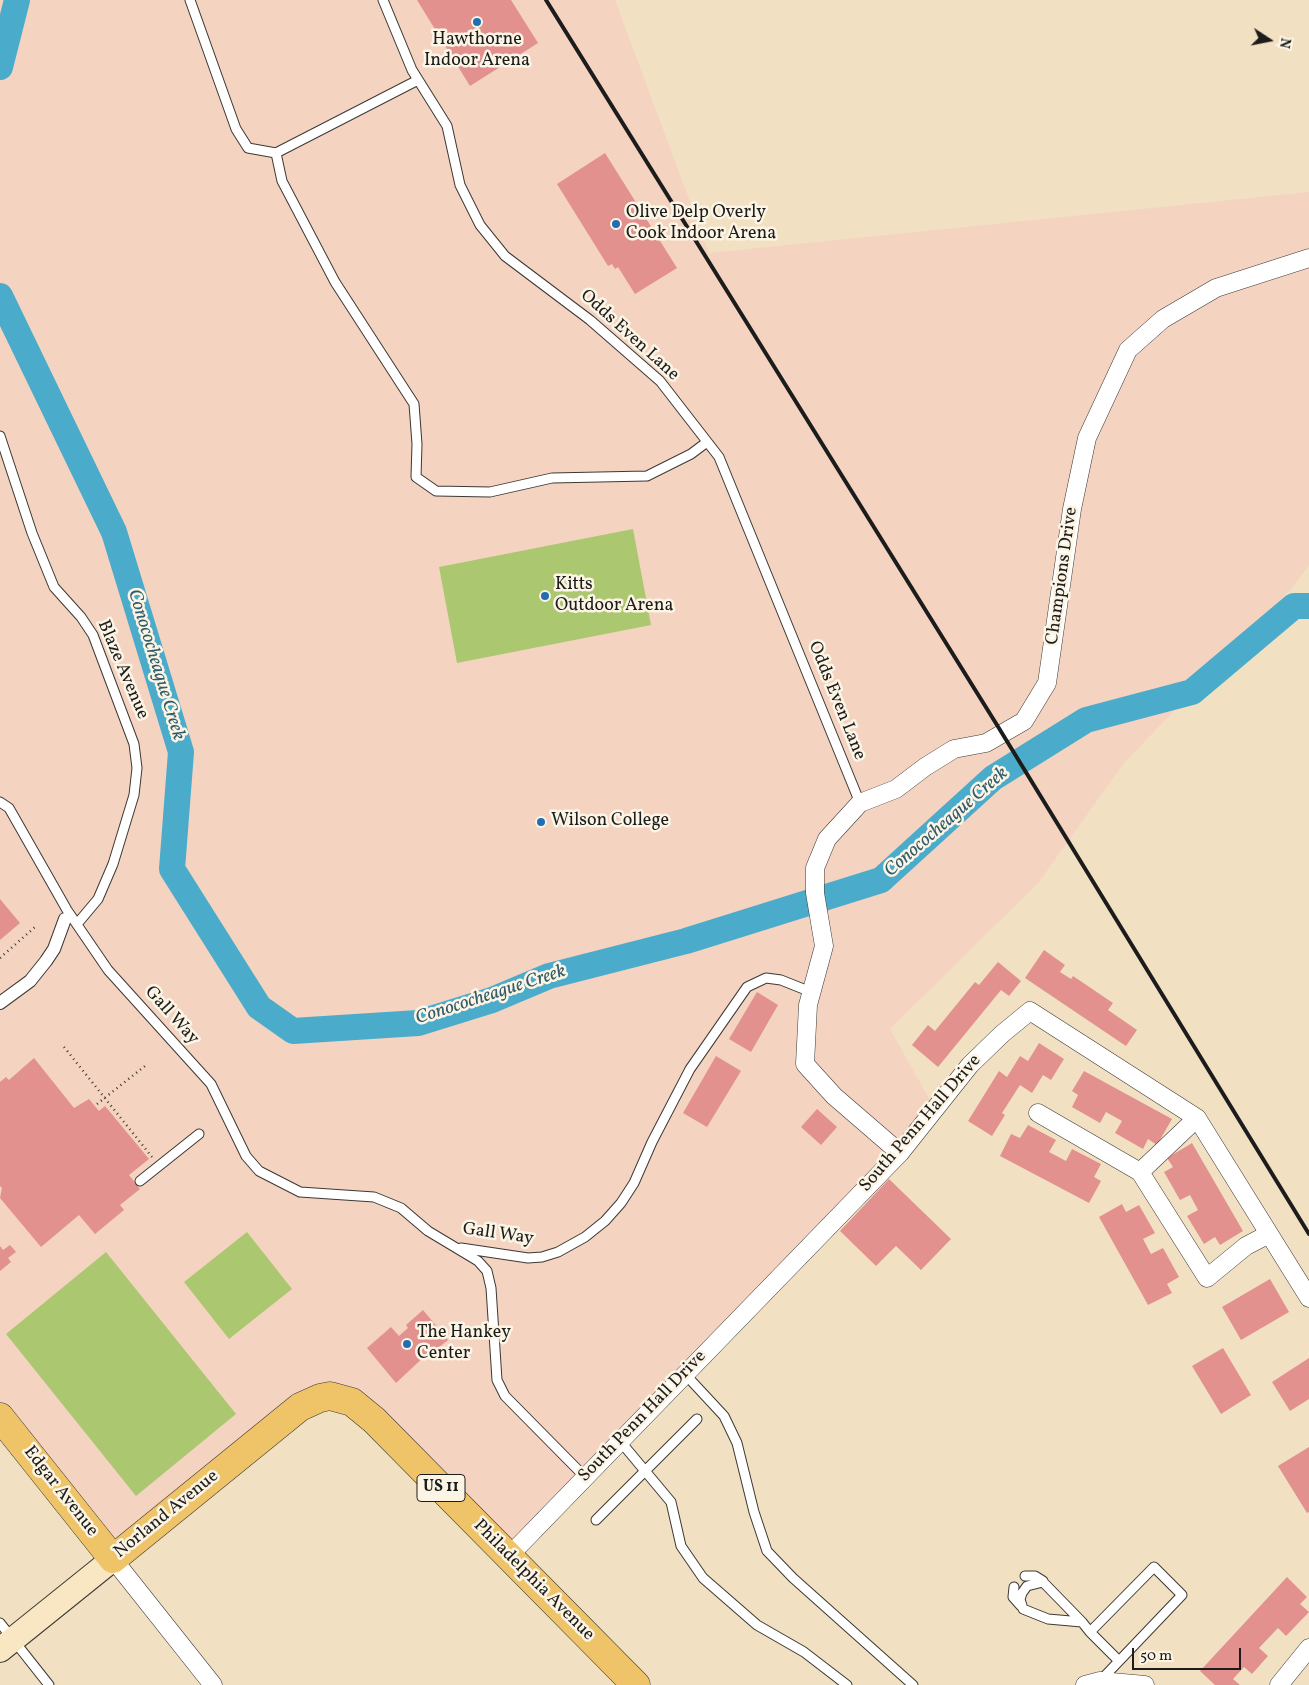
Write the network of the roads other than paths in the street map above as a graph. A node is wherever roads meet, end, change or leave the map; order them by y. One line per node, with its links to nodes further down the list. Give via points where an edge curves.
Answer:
1 (190, 0): 4 (lane, via 236,129 248,148)
2 (382, 0): 3 (lane, Odds Even Lane)
3 (418, 80): 4 (lane); 7 (lane, Odds Even Lane, via 447,126 460,185 480,224 505,256 590,320 660,381)
4 (276, 153): 7 (lane, via 282,181 335,282 414,404 416,476 436,492 490,492 552,478 647,476 691,454)
5 (1309, 258): 9 (street, Champions Drive, via 1216,288 1163,319 1128,350 1087,438 1072,509 1048,683 1024,721 986,743 954,749 896,789)
6 (0, 436): 11 (lane, Blaze Avenue, via 32,533 54,587 81,616 92,635 134,744 137,768 134,795 113,864 98,899)
7 (707, 442): 9 (lane, Odds Even Lane, via 718,457)
8 (0, 802): 10 (lane, Gall Way, via 9,808)
9 (860, 803): 12 (street, Champions Drive, via 827,839 815,868 815,893 824,946)
10 (66, 915): 11 (lane, Gall Way); 13 (street, via 46,962 30,982)
11 (77, 924): 21 (lane, Gall Way, via 108,970 211,1084 246,1156 259,1171 300,1192 374,1197 401,1208 428,1231)
12 (812, 992): 17 (street, Champions Drive, via 808,1005 805,1064 834,1096); 21 (lane, Gall Way, via 766,978 747,987 690,1069 634,1182 605,1221 585,1237 542,1257 528,1258)
13 (0, 1003)
14 (1038, 1113): 18 (street)
15 (1198, 1118): 17 (street, South Penn Hall Drive, via 1030,1011 970,1065); 18 (street); 20 (street, South Penn Hall Drive)
16 (199, 1134): 19 (lane)
17 (900, 1153): 23 (street, South Penn Hall Drive)
18 (1140, 1172): 20 (street, via 1207,1278 1246,1246)
19 (140, 1181)
20 (1269, 1234): 22 (street, South Penn Hall Drive)
21 (456, 1247): 29 (lane, via 478,1260 486,1271 497,1380 505,1396)
22 (1309, 1298)
23 (685, 1374): 27 (street, South Penn Hall Drive); 48 (lane, via 724,1416 737,1443 767,1551)
24 (341, 1397): 31 (main road, Philadelphia Avenue / US 11, via 374,1420); 32 (main road, Norland Avenue / US 11, via 320,1398 300,1407)
25 (0, 1417): 32 (main road, Edgar Avenue)
26 (697, 1419): 28 (lane)
27 (620, 1441): 28 (lane); 29 (street, South Penn Hall Drive)
28 (645, 1468): 30 (lane); 47 (lane, via 671,1502 681,1546 703,1578 757,1625 804,1652)
29 (585, 1477): 31 (street, South Penn Hall Drive)
30 (596, 1520)
31 (509, 1556): 46 (main road, Philadelphia Avenue / US 11)
32 (113, 1559): 39 (main road, Norland Avenue); 45 (street, Edgar Avenue)
33 (1025, 1576): 34 (lane, via 1035,1576)
34 (1043, 1582): 36 (lane, via 1027,1586 1020,1600); 37 (lane)
35 (1014, 1587): 36 (lane, via 1013,1597)
36 (1023, 1609): 37 (lane, via 1048,1620)
37 (1082, 1622): 38 (lane)
38 (1090, 1632): 41 (lane); 41 (lane, via 1154,1567 1182,1595)
39 (5, 1637): 44 (lane)
40 (1309, 1648): 43 (street)
41 (1119, 1661): 42 (lane)
42 (1092, 1683): 49 (street)
43 (1283, 1683)
44 (49, 1685)
45 (213, 1685)
46 (636, 1685)
47 (846, 1685)
48 (913, 1685)
49 (1145, 1685)

